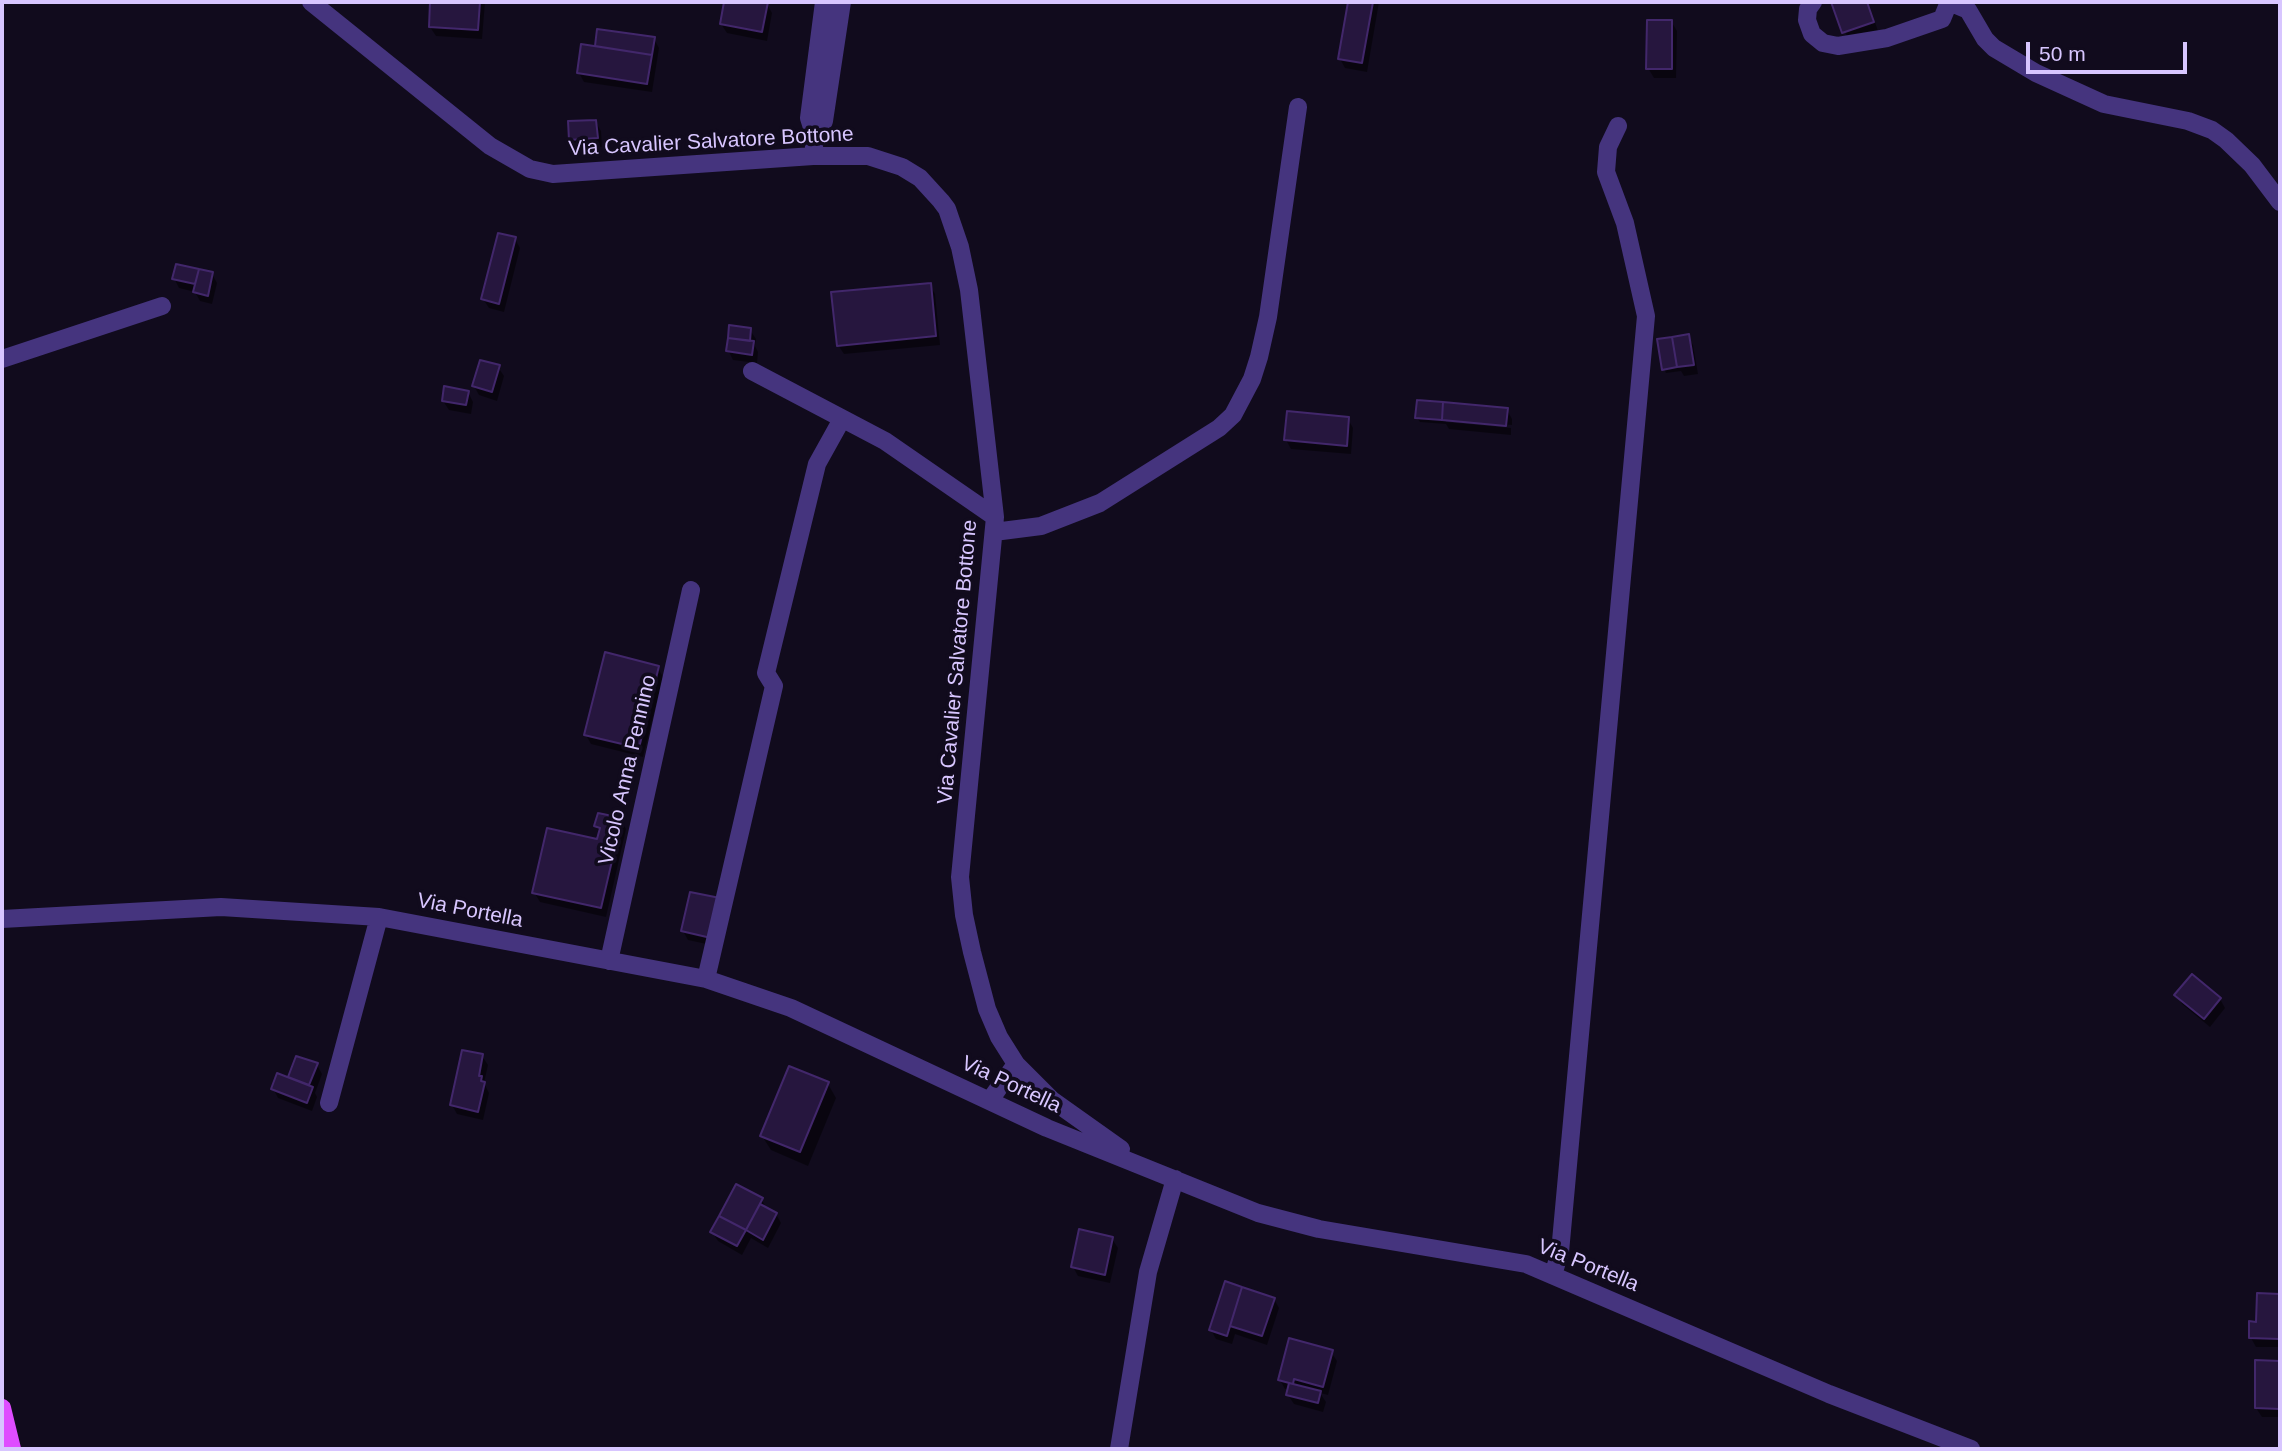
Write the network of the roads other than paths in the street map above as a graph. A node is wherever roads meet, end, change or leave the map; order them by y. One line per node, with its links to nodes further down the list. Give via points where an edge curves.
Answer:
1 (311, 2): 9 (street, Via Cavalier Salvatore Bottone, via 490,146 530,169 553,174)
2 (824, 2): 8 (street, via 809,118)
3 (842, 2): 8 (street, via 824,121)
4 (1813, 2): 5 (street, via 1807,20 1812,34 1823,43 1838,46 1887,38 1942,19)
5 (1949, 2): 10 (street, via 1968,10 1994,48 2036,73 2105,104 2212,130 2252,165)
6 (1298, 107): 15 (street, via 1268,317 1252,379 1233,415 1219,428 1073,516 1041,526)
7 (1618, 126): 26 (street, via 1608,147 1606,172 1625,223 1646,316 1560,1252)
8 (815, 137): 9 (street)
9 (813, 156): 15 (street, Via Cavalier Salvatore Bottone, via 884,159 920,177 947,209 969,290)
10 (2280, 202)
11 (162, 306): 12 (street)
12 (2, 359)
13 (752, 372): 14 (street)
14 (842, 419): 15 (street, via 885,441); 20 (street, via 817,464 775,634 766,673 774,686)
15 (994, 524): 21 (street, Via Cavalier Salvatore Bottone, via 960,877 964,915 987,1009)
16 (691, 590): 19 (street, Vicolo Anna Pennino)
17 (379, 917): 18 (street, Via Portella, via 221,907); 19 (street, Via Portella); 23 (street)
18 (2, 919)
19 (609, 961): 20 (street, Via Portella)
20 (706, 979): 22 (street, Via Portella, via 790,1008)
21 (1016, 1064): 22 (street); 24 (street, Via Cavalier Salvatore Bottone, via 1052,1100)
22 (990, 1100): 24 (street, Via Portella)
23 (329, 1103)
24 (1153, 1170): 25 (street, Via Portella)
25 (1175, 1179): 26 (street, Via Portella, via 1258,1213 1526,1264); 29 (street, via 1148,1272)
26 (1553, 1275): 30 (street, Via Portella, via 1829,1394)
27 (2, 1408): 28 (main road)
28 (12, 1449)
29 (1119, 1449)
30 (1971, 1449)

